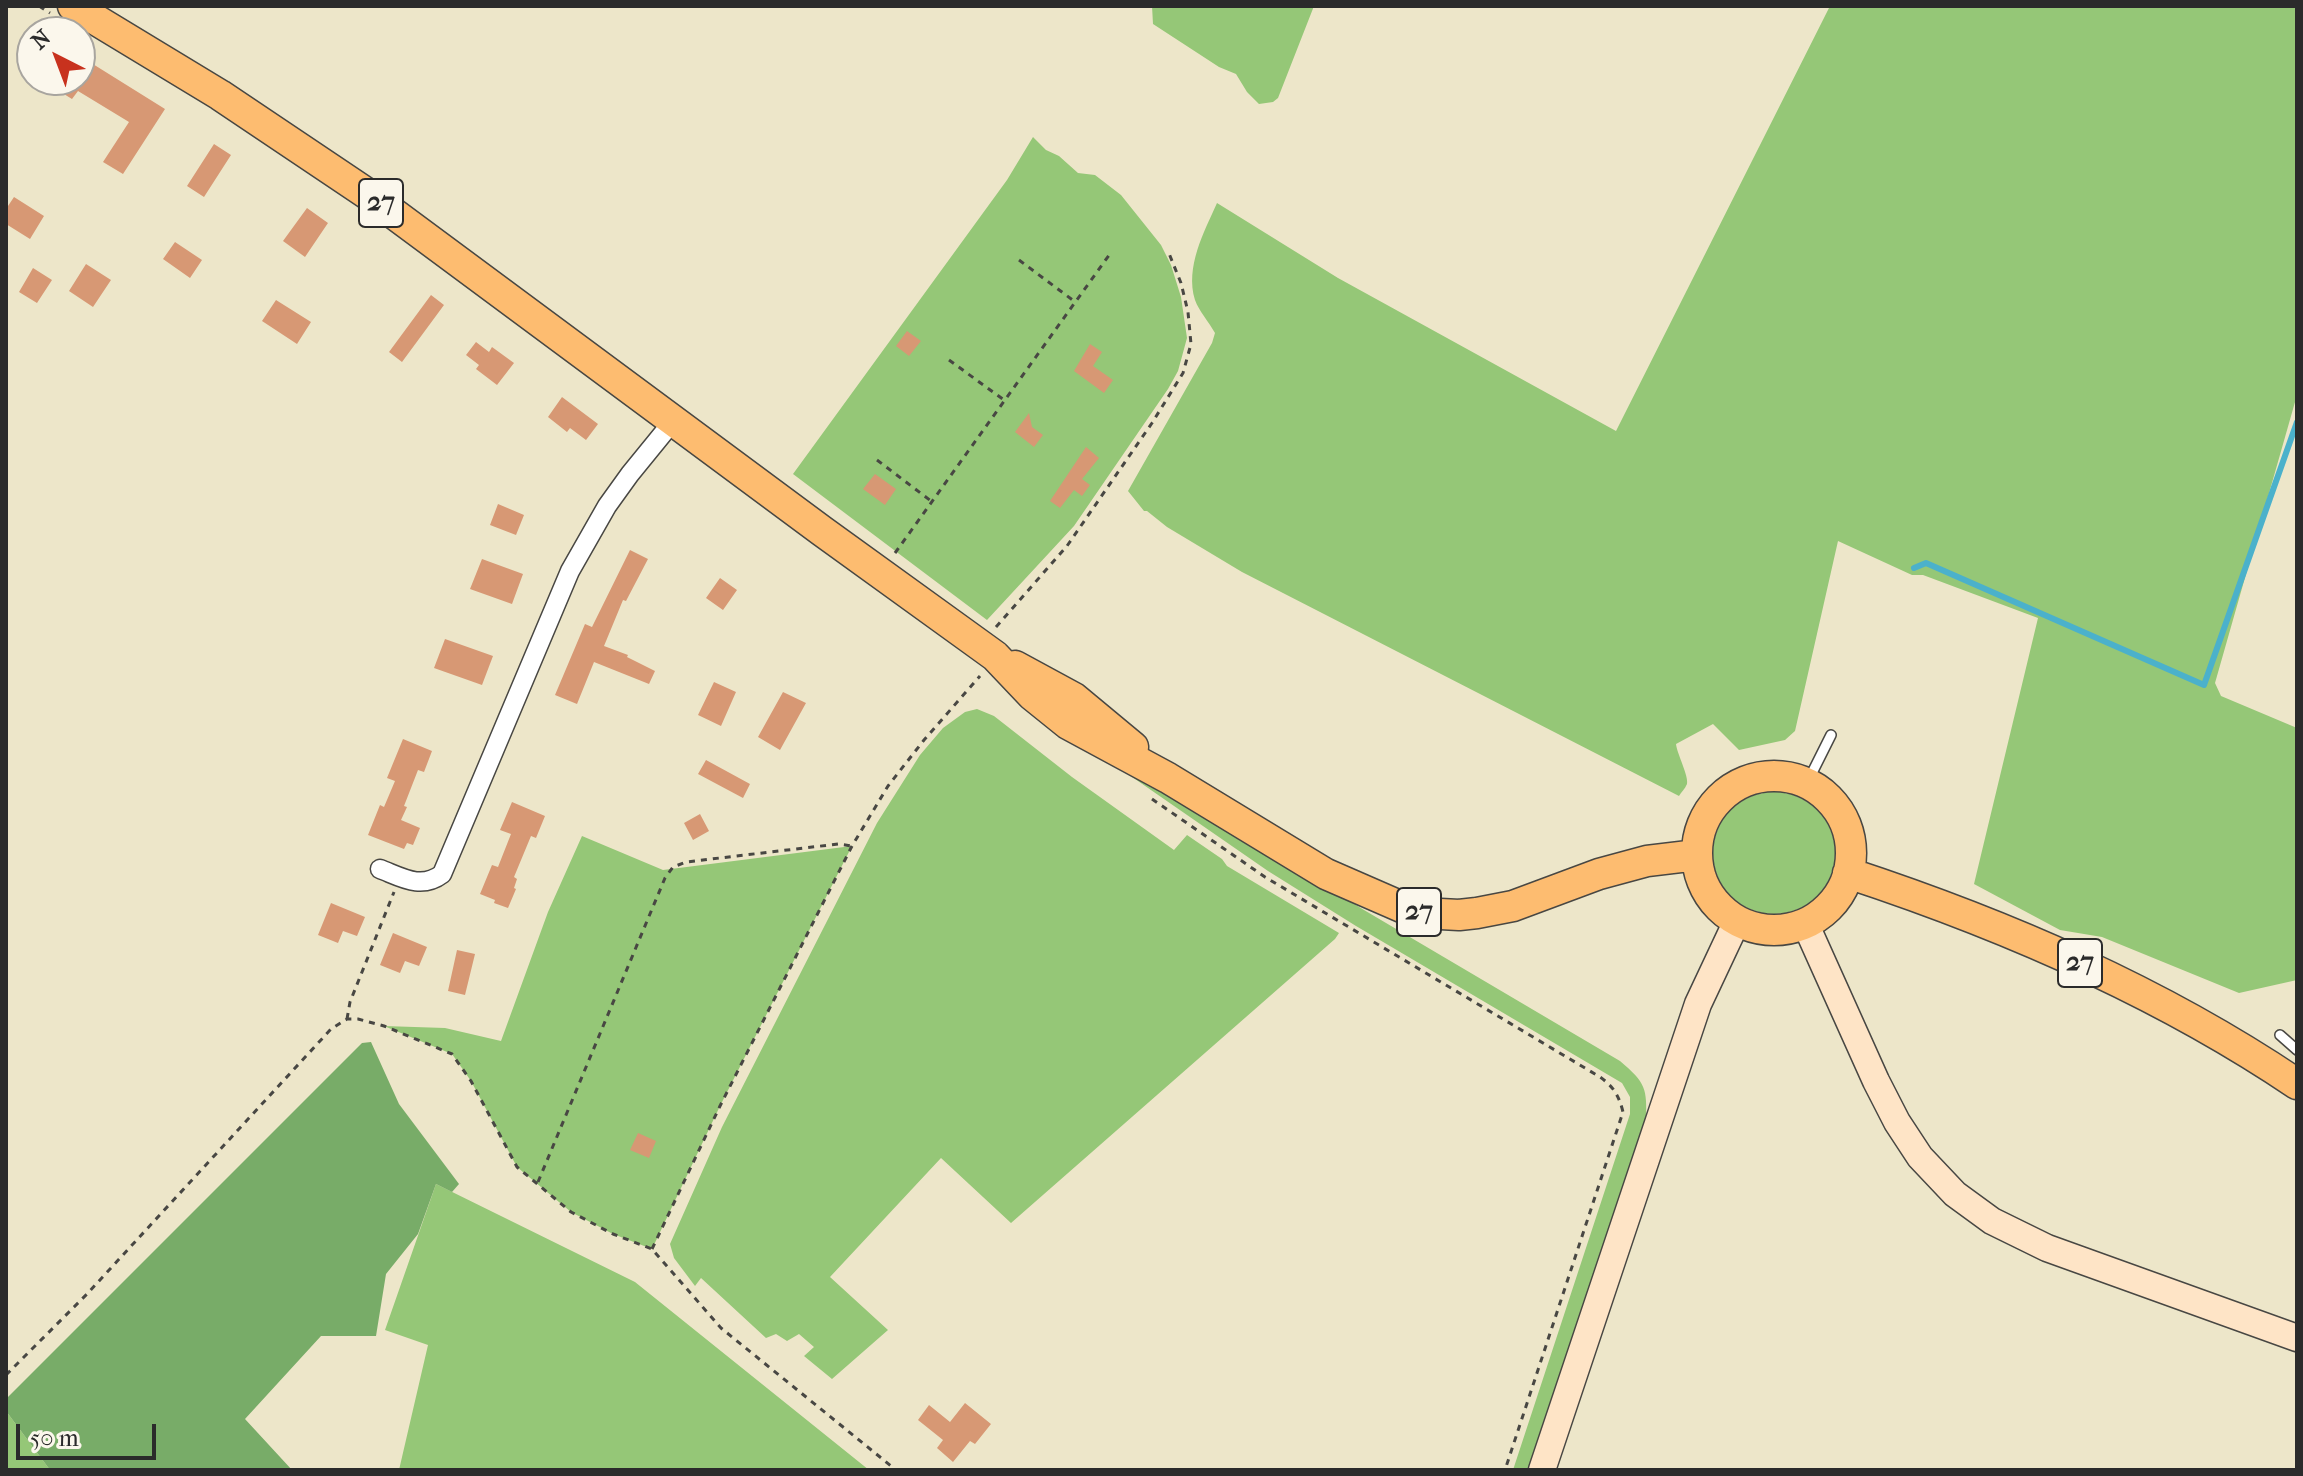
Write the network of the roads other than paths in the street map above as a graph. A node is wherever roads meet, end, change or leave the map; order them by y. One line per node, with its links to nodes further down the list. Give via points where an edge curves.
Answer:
1 (62, 9): 2 (main road, 27, via 220,95 302,148)
2 (674, 420): 5 (main road, 27, via 988,651 1074,698 1160,788 1386,902 1422,913 1495,910 1623,867); 6 (street, via 615,496 570,571 442,874 424,883)
3 (1831, 735): 4 (lane)
4 (1807, 783): 5 (main road, via 1766,776 1733,788 1706,817); 7 (main road, via 1832,801 1845,821 1851,851)
5 (1697, 855): 8 (main road, via 1708,893)
6 (380, 869)
7 (1848, 873): 9 (main road, via 1830,906); 12 (main road, 27, via 2053,950 2179,1013)
8 (1737, 921): 9 (main road, via 1771,930); 14 (main road, via 1698,1004)
9 (1805, 923): 13 (main road, via 1897,1122 1920,1157 1955,1194 1992,1221 2047,1248)
10 (2280, 1035): 11 (lane)
11 (2297, 1050)
12 (2297, 1084)
13 (2297, 1338)
14 (1542, 1470)

